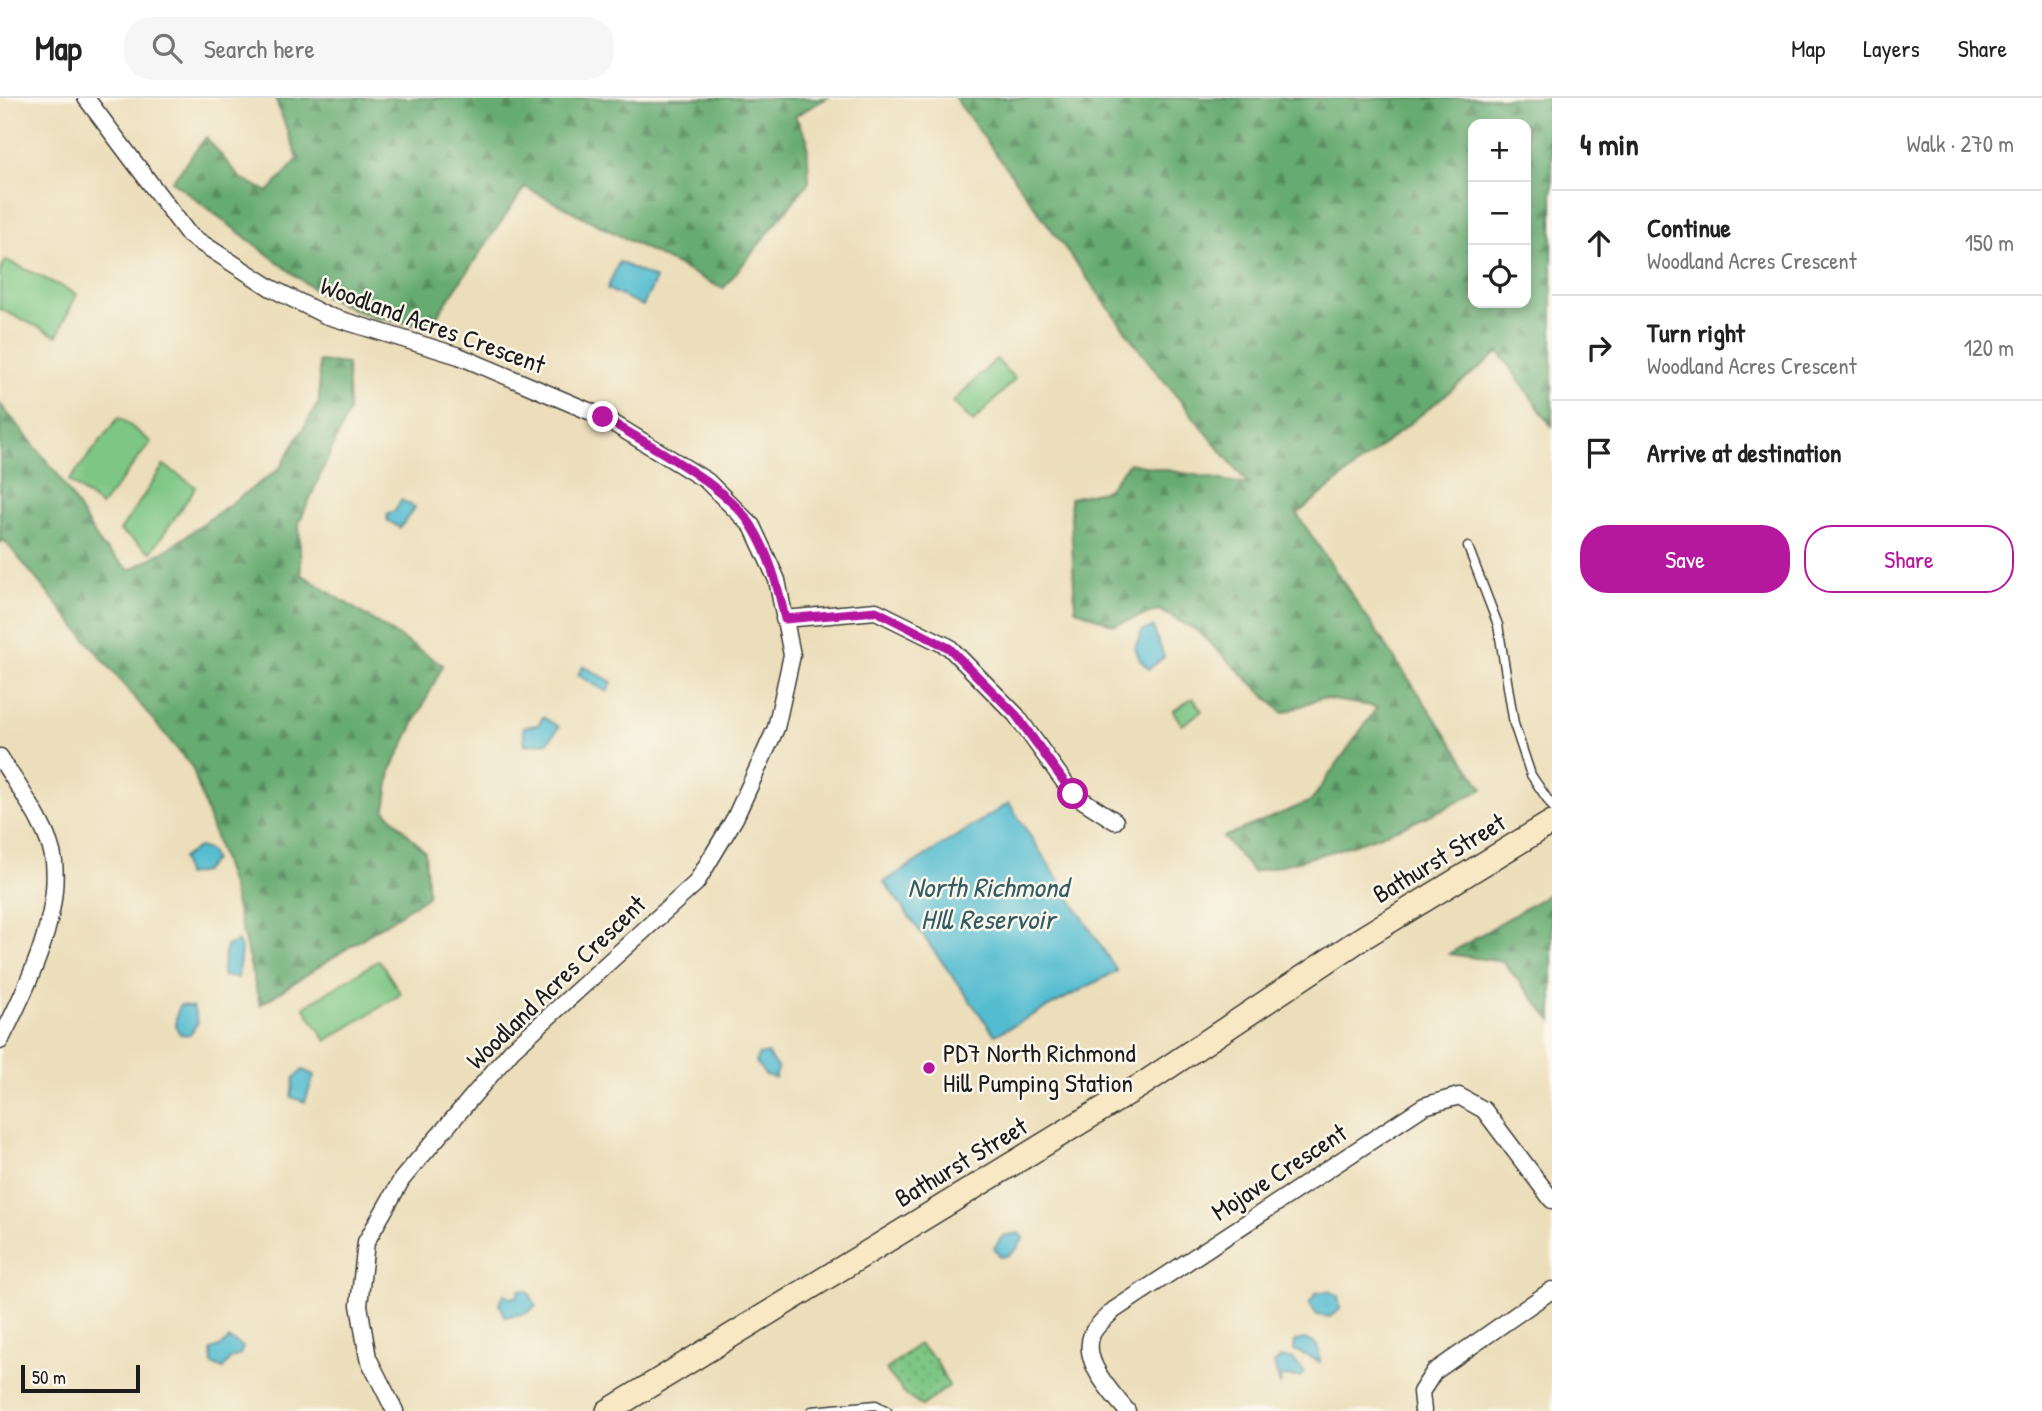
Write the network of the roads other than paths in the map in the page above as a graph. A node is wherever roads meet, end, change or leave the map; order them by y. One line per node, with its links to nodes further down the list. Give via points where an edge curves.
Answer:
1 (86, 98): 3 (street, Woodland Acres Crescent, via 189,235 271,288 325,315 459,356 603,417 707,481 752,526 777,580)
2 (1468, 547): 5 (lane, via 1498,625 1514,724 1531,775)
3 (785, 619): 6 (street, via 876,611 949,648 1016,715 1073,794); 11 (street, Woodland Acres Crescent, via 792,655 776,729 735,818 696,883 512,1050 402,1179 366,1242 359,1305 368,1358)
4 (0, 757): 8 (street, via 38,819 54,861 51,910 28,986)
5 (1552, 806)
6 (1115, 821)
7 (1552, 822): 12 (main road, Bathurst Street, via 1359,940 1143,1084)
8 (0, 1041)
9 (1552, 1200): 15 (street, Mojave Crescent, via 1484,1110 1459,1096 1424,1106 1101,1322 1089,1347 1094,1366)
10 (1552, 1290): 16 (street, via 1434,1372 1421,1392)
11 (395, 1411)
12 (608, 1411)
13 (812, 1411): 14 (lane, via 876,1405)
14 (887, 1411)
15 (1127, 1411)
16 (1423, 1411)

